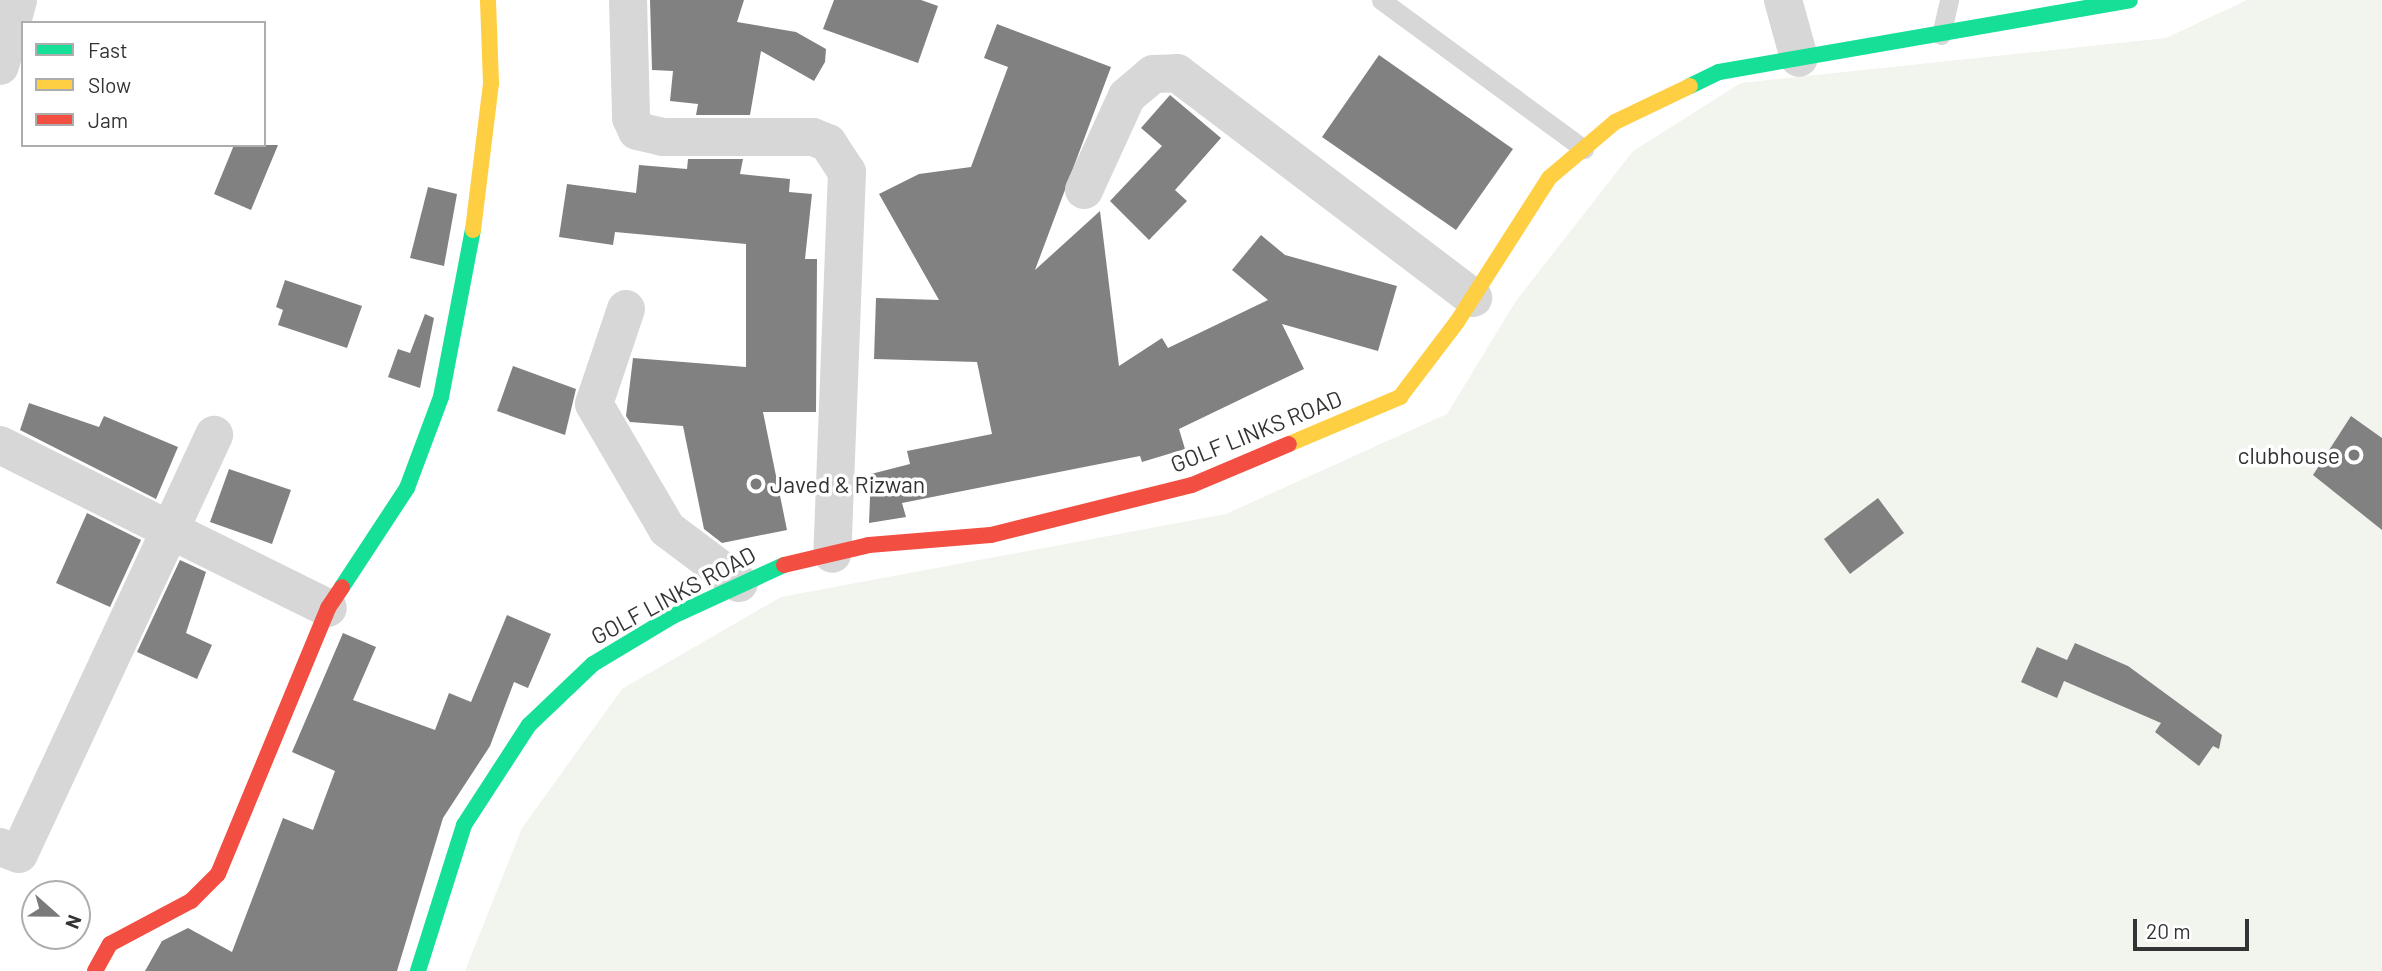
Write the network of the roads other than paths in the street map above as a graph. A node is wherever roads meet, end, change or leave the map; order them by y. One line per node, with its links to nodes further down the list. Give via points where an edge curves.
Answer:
1 (18, 0): 10 (street)
2 (488, 0): 20 (street, via 491,83 478,203 441,397 407,488)
3 (628, 0): 18 (street, via 631,118 637,131 662,136 813,137 828,143 847,172)
4 (1381, 0): 11 (lane)
5 (1783, 0): 9 (street)
6 (1949, 0): 8 (lane)
7 (2130, 0): 8 (street, GOLF LINKS ROAD)
8 (1941, 35): 9 (street, GOLF LINKS ROAD)
9 (1799, 58): 11 (street, GOLF LINKS ROAD, via 1719,72 1615,122)
10 (0, 66)
11 (1584, 149): 13 (street, GOLF LINKS ROAD, via 1549,178)
12 (1084, 190): 13 (street, via 1127,96 1153,74 1177,73)
13 (1473, 298): 18 (street, GOLF LINKS ROAD, via 1400,397 1192,485 991,535)
14 (626, 309): 19 (street, via 594,404 667,529)
15 (214, 435): 17 (street)
16 (0, 445): 17 (street)
17 (170, 530): 20 (street); 21 (street, via 19,854)
18 (832, 554): 19 (street, GOLF LINKS ROAD, via 771,568)
19 (739, 583): 23 (street, GOLF LINKS ROAD, via 593,664 529,725 464,825)
20 (328, 608): 22 (street, via 218,874 191,901 110,944)
21 (0, 847)
22 (95, 971)
23 (418, 971)

